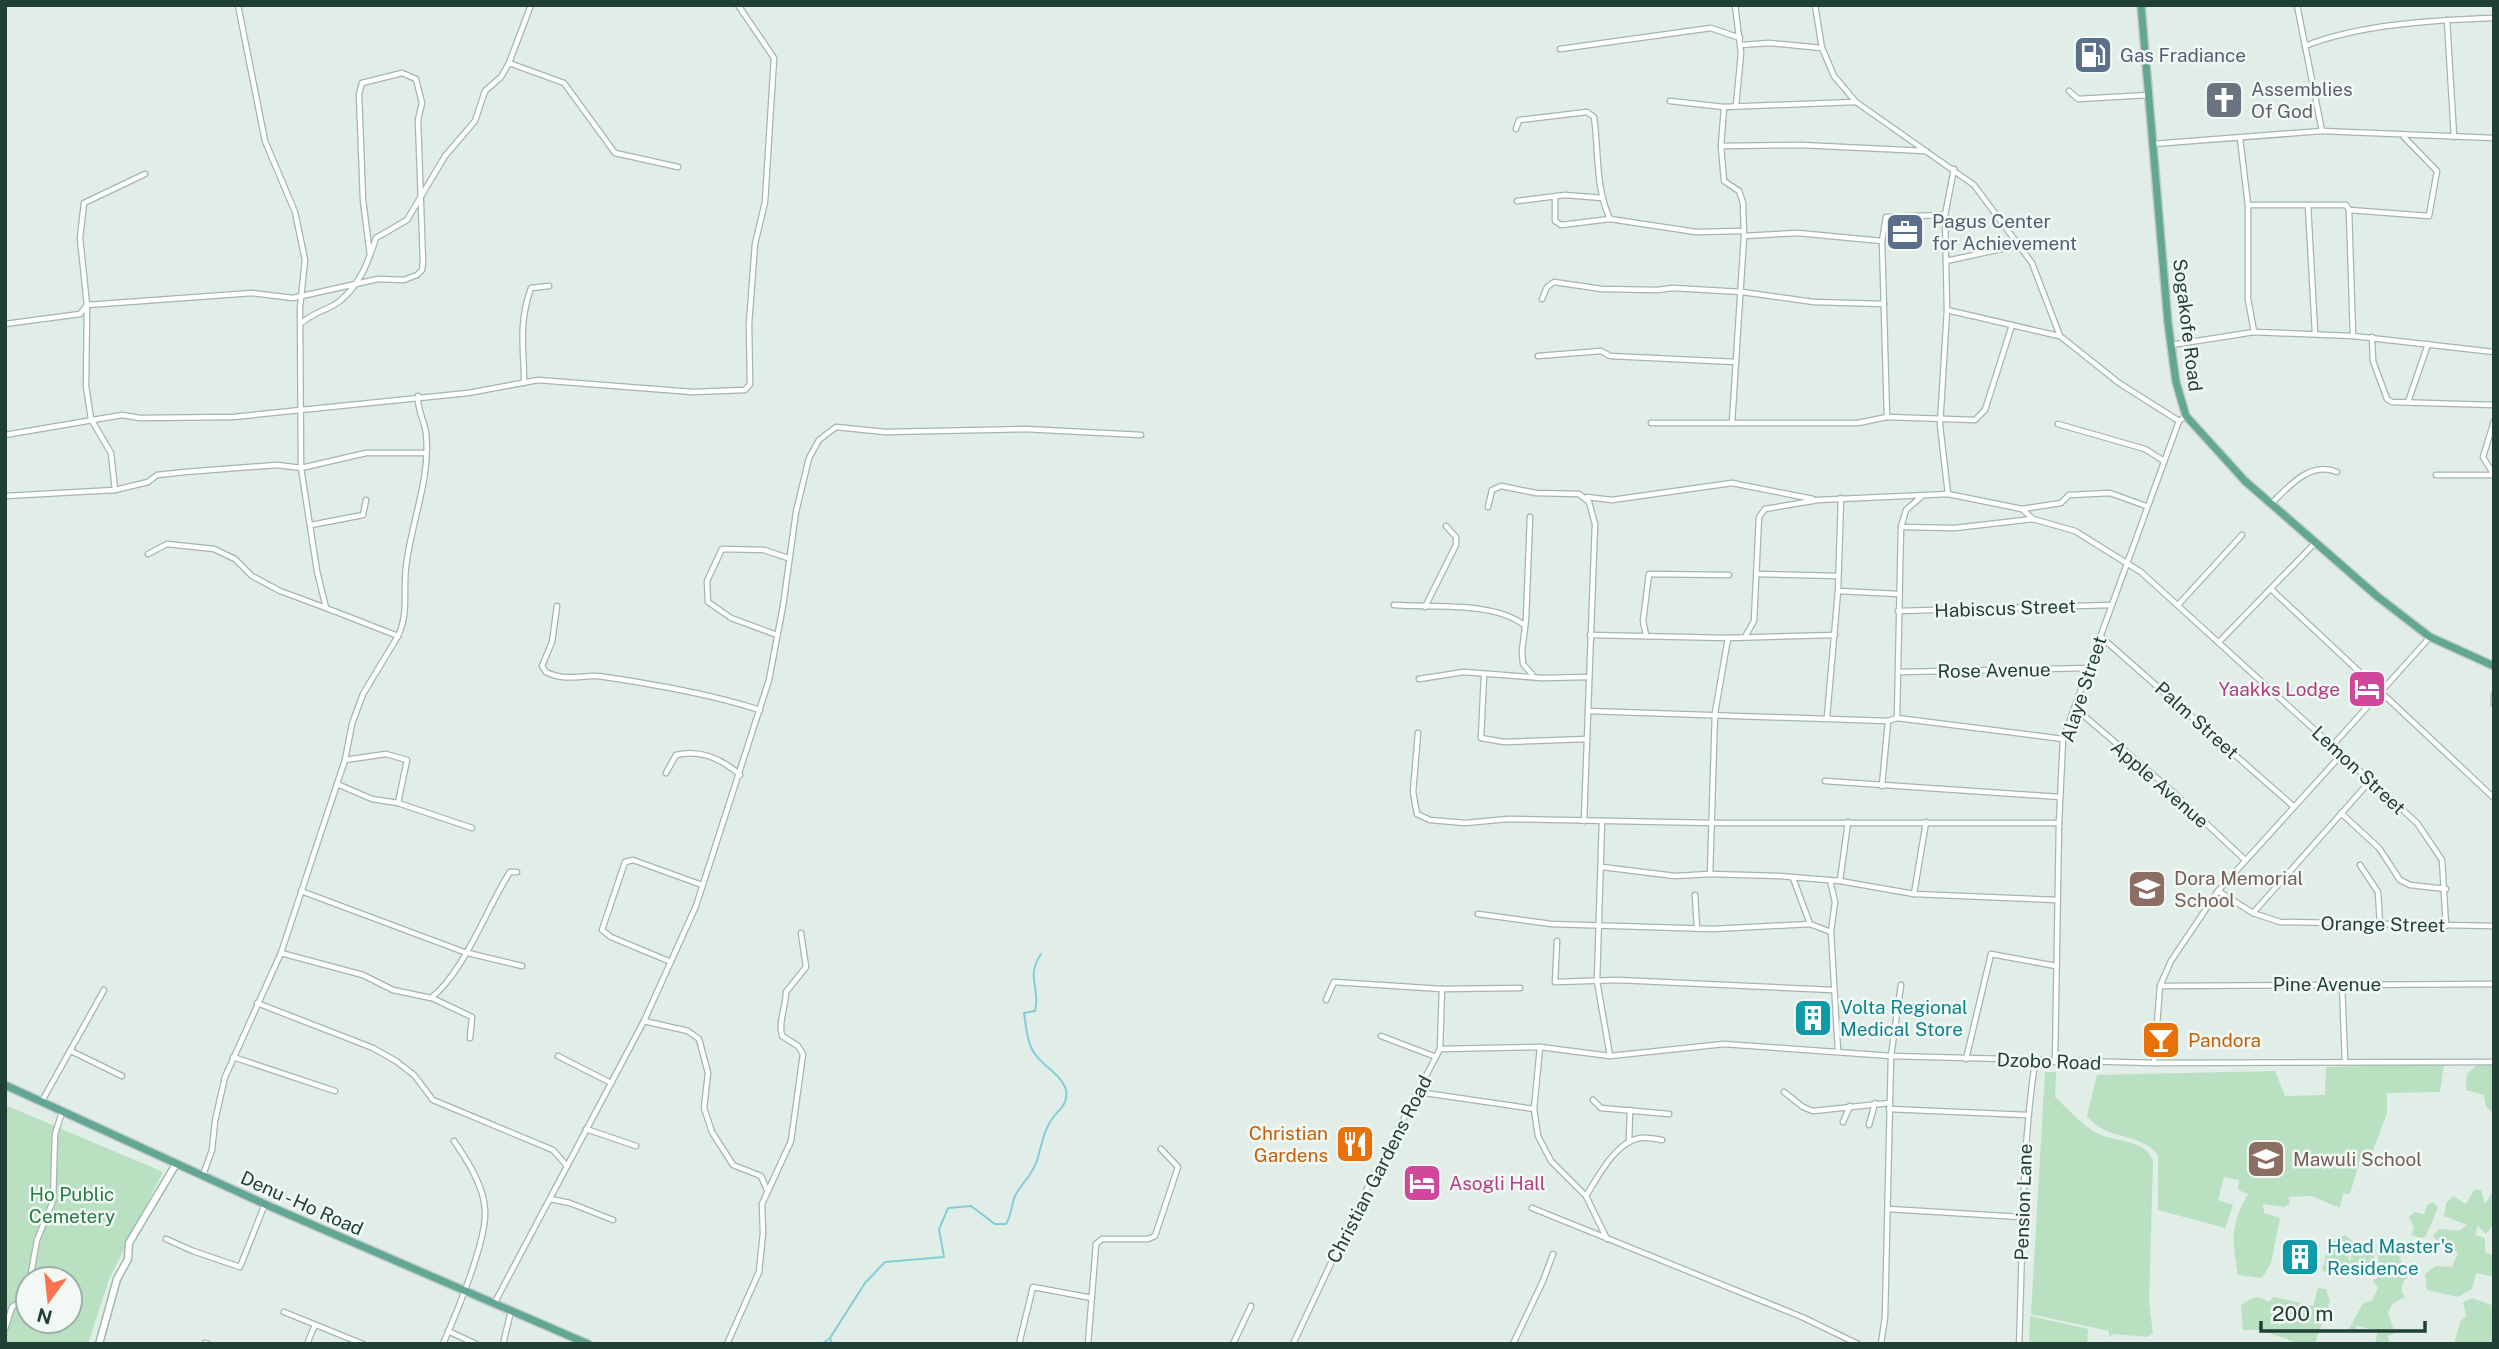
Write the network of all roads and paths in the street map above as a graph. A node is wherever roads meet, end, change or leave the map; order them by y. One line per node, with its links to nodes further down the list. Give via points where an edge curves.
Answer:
1 (238, 5): 51 (street, via 265,141 295,212 305,260)
2 (531, 5): 15 (street)
3 (738, 5): 69 (street, via 774,58 765,202 755,244 749,324 750,384 734,392 693,393 607,384)
4 (1735, 5): 10 (street)
5 (1815, 5): 13 (street)
6 (2141, 5): 17 (main road, Sogakofe Road)
7 (2297, 5): 12 (street)
8 (2494, 18): 9 (street)
9 (2447, 20): 12 (street); 26 (street)
10 (1740, 38): 11 (street); 14 (street, via 1711,28)
11 (1741, 45): 13 (street); 20 (street)
12 (2305, 46): 23 (street)
13 (1822, 48): 19 (street, via 1834,76)
14 (1560, 49)
15 (509, 63): 31 (street, via 564,83 615,153); 34 (street, via 485,91 475,121)
16 (2069, 91): 17 (street, via 2078,99)
17 (2150, 95): 28 (main road, Sogakofe Road)
18 (1670, 101): 21 (street)
19 (1856, 102): 20 (street); 30 (street)
20 (1736, 106): 21 (street)
21 (1724, 107): 29 (street)
22 (1516, 129): 36 (street, via 1519,120 1531,117 1587,112 1594,117)
23 (2322, 131): 24 (street); 25 (street)
24 (2240, 137): 28 (street); 38 (street)
25 (2404, 137): 26 (street); 40 (street, via 2437,171 2430,216)
26 (2454, 137): 27 (street)
27 (2494, 138)
28 (2152, 144): 65 (main road, Sogakofe Road)
29 (1721, 146): 30 (street); 43 (street, via 1724,181 1739,191 1743,203)
30 (1929, 152): 32 (street)
31 (678, 167)
32 (1954, 169): 41 (street); 45 (street, via 1974,185)
33 (145, 174): 54 (street, via 84,203 80,238)
34 (420, 195): 46 (street, via 407,220 376,238); 46 (street, via 418,120 422,103 416,79 402,73 362,83 363,200); 48 (street, via 422,270 404,280)
35 (1555, 197): 36 (street); 37 (street); 42 (street, via 1555,221 1561,225)
36 (1603, 198): 42 (street)
37 (1517, 201)
38 (2248, 205): 39 (street); 59 (street, via 2248,299)
39 (2308, 205): 40 (street, via 2340,203); 60 (street)
40 (2349, 210): 62 (street)
41 (1945, 215): 44 (street, via 1886,217); 47 (street)
42 (1610, 219): 43 (street, via 1696,232)
43 (1744, 233): 44 (street); 50 (street)
44 (1882, 241): 53 (street)
45 (2020, 245): 47 (street); 61 (street, via 2043,286)
46 (370, 255): 48 (street, via 366,274)
47 (1946, 261): 55 (street)
48 (354, 283): 51 (street); 56 (street, via 343,299 312,313)
49 (549, 286): 69 (street, via 531,288 526,303 520,331)
50 (1742, 292): 52 (street, via 1602,289 1554,282); 53 (street, via 1814,302); 68 (street)
51 (302, 293): 54 (street, via 293,298 252,293); 56 (street)
52 (1542, 299)
53 (1884, 304): 74 (street)
54 (87, 305): 57 (street, via 80,314); 77 (street, via 86,386)
55 (1947, 310): 58 (street); 75 (street)
56 (303, 323): 73 (street)
57 (5, 324)
58 (2012, 325): 61 (street); 75 (street, via 1980,418)
59 (2254, 332): 60 (street); 65 (street)
60 (2315, 333): 62 (street)
61 (2060, 336): 76 (street, via 2119,383)
62 (2353, 336): 63 (street)
63 (2372, 337): 64 (street); 71 (street, via 2373,360 2387,399)
64 (2428, 344): 66 (street); 71 (street)
65 (2171, 345): 76 (main road, Sogakofe Road)
66 (2494, 352)
67 (1538, 356): 68 (street, via 1601,351 1610,356)
68 (1736, 362): 80 (street)
69 (524, 383): 70 (street)
70 (418, 396): 73 (street); 84 (street, via 426,432)
71 (2408, 402): 72 (street)
72 (2494, 405)
73 (300, 408): 77 (street, via 233,417 122,415); 86 (street)
74 (1887, 417): 75 (street); 80 (street, via 1858,423)
75 (1940, 417): 91 (street)
76 (2182, 418): 85 (street, Alaye Street); 98 (main road, Sogakofe Road)
77 (91, 419): 82 (street); 90 (street, via 111,453)
78 (2494, 421): 89 (street, via 2483,457)
79 (1651, 423): 80 (street)
80 (1732, 423)
81 (2058, 425): 85 (street, via 2145,449)
82 (5, 435)
83 (1141, 435): 110 (street, via 1025,429 885,432 836,427 819,440 809,458)
84 (425, 453): 86 (street, via 366,453); 131 (street, via 422,495 406,567 404,624)
85 (2164, 461): 99 (street, Alaye Street)
86 (301, 468): 90 (street, via 277,465 157,475 148,482); 104 (street)
87 (2337, 472): 98 (street, via 2322,468 2298,478)
88 (2435, 475): 89 (street)
89 (2494, 475)
90 (115, 490): 92 (street)
91 (1948, 494): 94 (street); 101 (street)
92 (5, 496)
93 (1586, 497): 97 (street, via 1612,500 1732,483); 100 (street, via 1501,486 1492,490); 127 (street, via 1595,524)
94 (1921, 497): 95 (street); 106 (street, via 1906,510)
95 (1841, 498): 97 (street); 114 (street)
96 (366, 500): 104 (street, via 363,515)
97 (1818, 500): 112 (street, via 1761,512)
98 (2271, 504): 108 (main road, Sogakofe Road)
99 (2146, 506): 101 (street, via 2110,493 2069,495 2061,503); 111 (street, Alaye Street)
100 (1488, 507)
101 (2022, 509): 103 (street)
102 (1530, 517): 125 (street)
103 (2033, 519): 106 (street, via 1955,528); 111 (street, Lemon Street, via 2075,531)
104 (311, 525): 123 (street)
105 (1446, 526): 122 (street, via 1456,537 1456,545)
106 (1901, 527): 117 (street)
107 (2242, 535): 120 (street)
108 (2315, 543): 115 (street); 133 (main road, Sogakofe Road)
109 (148, 554): 123 (street, via 167,544 214,548 235,559 252,576)
110 (788, 558): 126 (street); 126 (street, via 764,550 722,549 705,594 708,602 732,618)
111 (2127, 562): 119 (street, Alaye Street); 120 (street, Lemon Street)
112 (1757, 574): 114 (street); 129 (street, via 1754,621)
113 (1729, 575): 128 (street, via 1649,574 1643,613)
114 (1838, 576): 116 (street)
115 (2272, 590): 135 (street); 143 (street)
116 (1839, 591): 117 (street); 130 (street)
117 (1898, 594): 124 (street)
118 (1394, 605): 122 (street)
119 (2111, 605): 124 (street, Habiscus Street); 132 (street, Alaye Street)
120 (2178, 605): 135 (street, Lemon Street)
121 (557, 606): 147 (street, via 552,642 542,666 551,675 582,680 603,676)
122 (1424, 607): 125 (street, via 1484,609 1516,618)
123 (326, 608): 131 (street)
124 (1898, 611): 138 (street)
125 (1524, 625): 140 (street, via 1523,664)
126 (778, 635): 147 (street)
127 (1590, 635): 128 (street); 141 (street)
128 (1646, 635): 134 (street)
129 (1746, 635): 130 (street); 134 (street)
130 (1835, 635): 150 (street)
131 (398, 636): 158 (street, via 363,694)
132 (2100, 636): 137 (street, Alaye Street); 168 (street, Palm Street)
133 (2430, 637): 136 (main road, Sogakofe Road); 143 (street)
134 (1728, 638): 149 (street)
135 (2219, 642): 156 (street, Lemon Street)
136 (2494, 666)
137 (2089, 668): 138 (street, Rose Avenue); 146 (street, Alaye Street)
138 (1900, 672): 151 (street)
139 (1483, 675): 140 (street); 142 (street, via 1464,672); 154 (street, via 1481,738 1504,742)
140 (1533, 675): 141 (street)
141 (1589, 677): 148 (street)
142 (1419, 679)
143 (2379, 692): 156 (street); 166 (street)
144 (2494, 695): 145 (street)
145 (2494, 704)
146 (2075, 708): 155 (street, Alaye Street); 177 (street, Apple Avenue)
147 (760, 710): 160 (street)
148 (1588, 711): 149 (street); 154 (street)
149 (1715, 713): 150 (street); 174 (street)
150 (1827, 717): 152 (street)
151 (1898, 718): 152 (street); 155 (street)
152 (1888, 721): 164 (street)
153 (1418, 733): 170 (street, via 1413,792 1417,814 1430,820 1465,823)
154 (1587, 739): 170 (street)
155 (2063, 739): 165 (street, Alaye Street)
156 (2333, 745): 157 (street, Lemon Street)
157 (2342, 754): 161 (street, Lemon Street); 168 (street)
158 (345, 760): 163 (street); 167 (street, via 386,754 407,760)
159 (666, 773): 160 (street, via 676,755 684,753 714,757)
160 (740, 775): 185 (street)
161 (2371, 780): 169 (street); 186 (street, Lemon Street, via 2417,823 2437,850)
162 (1825, 781): 164 (street)
163 (337, 784): 167 (street, via 372,799); 187 (street)
164 (1882, 786): 165 (street)
165 (2060, 797): 175 (street, Alaye Street)
166 (2494, 798)
167 (398, 803): 176 (street)
168 (2293, 806): 177 (street)
169 (2341, 813): 186 (street, via 2379,848 2400,880); 192 (street)
170 (1584, 821): 171 (street)
171 (1602, 821): 174 (street); 179 (street)
172 (1849, 821): 173 (street); 174 (street); 184 (street)
173 (1927, 822): 175 (street); 189 (street)
174 (1713, 823): 181 (street)
175 (2059, 823): 191 (street, Alaye Street)
176 (472, 828)
177 (2245, 860): 188 (street)
178 (2360, 865): 196 (street, via 2378,892)
179 (1602, 867): 181 (street, via 1675,876); 195 (street)
180 (517, 872): 203 (street, via 510,872)
181 (1710, 874): 182 (street)
182 (1792, 877): 183 (street); 194 (street)
183 (1830, 880): 184 (street); 200 (street, via 1835,902)
184 (1840, 881): 189 (street)
185 (703, 885): 205 (street); 205 (street, via 634,860 625,862 602,930)
186 (2446, 888): 197 (street, Lemon Street)
187 (301, 891): 203 (street); 204 (street)
188 (2218, 891): 192 (street, Orange Street); 212 (street)
189 (1914, 894): 191 (street)
190 (1695, 895): 199 (street)
191 (2057, 900): 207 (street, Alaye Street)
192 (2253, 913): 196 (street, Orange Street, via 2280,922)
193 (1478, 915): 195 (street)
194 (1810, 924): 199 (street); 200 (street)
195 (1600, 925): 199 (street); 208 (street)
196 (2380, 925): 197 (street, Orange Street)
197 (2446, 926): 198 (street, Orange Street)
198 (2494, 926)
199 (1698, 929)
200 (1831, 932): 216 (street)
201 (801, 933): 265 (street, via 806,967 786,992 780,1026 782,1036 803,1054 793,1133)
202 (1557, 941): 208 (street, via 1555,982)
203 (464, 952): 206 (street); 217 (street)
204 (281, 953): 217 (street); 219 (street)
205 (671, 962): 220 (street)
206 (522, 965)
207 (2056, 966): 232 (street, via 1991,954); 234 (street, Alaye Street)
208 (1597, 981): 216 (street); 228 (street)
209 (2342, 984): 210 (street, Pine Avenue); 212 (street, Pine Avenue); 235 (street)
210 (2494, 984)
211 (1901, 985): 229 (street)
212 (2160, 985): 237 (street)
213 (1520, 988): 215 (street)
214 (104, 989): 225 (street)
215 (1442, 989): 218 (street, via 1334,982); 224 (street, Christian Gardens Road)
216 (1833, 990): 226 (street)
217 (432, 998): 222 (street, via 472,1017)
218 (1326, 1000)
219 (257, 1003): 230 (street); 263 (street, via 373,1048 414,1075 433,1100 553,1150)
220 (644, 1021): 239 (street); 265 (street, via 688,1031 699,1039 708,1073 704,1108 712,1132 733,1164 761,1176)
221 (1381, 1036): 231 (street)
222 (470, 1038)
223 (1540, 1047): 224 (street, Dzobo Road); 228 (street, Dzobo Road); 249 (street)
224 (1440, 1049): 231 (street, Christian Gardens Road)
225 (71, 1051): 238 (street); 245 (street)
226 (1838, 1051): 228 (street, Dzobo Road, via 1724,1044); 229 (street, Dzobo Road)
227 (558, 1056): 239 (street)
228 (1610, 1056)
229 (1891, 1056): 232 (street, Dzobo Road); 248 (street)
230 (233, 1057): 241 (street); 264 (street)
231 (1436, 1057): 242 (street, Christian Gardens Road)
232 (1966, 1059): 233 (street, Dzobo Road)
233 (2035, 1062): 234 (street, Dzobo Road); 253 (street, Pension Lane)
234 (2055, 1062): 237 (street, Dzobo Road)
235 (2346, 1062): 236 (street, Dzobo Road); 237 (street, Dzobo Road)
236 (2494, 1062)
237 (2154, 1063)
238 (122, 1076)
239 (611, 1083): 256 (street)
240 (5, 1085): 245 (main road, Denu - Ho Road)
241 (335, 1091)
242 (1418, 1092): 249 (street); 298 (street, Christian Gardens Road)
243 (1784, 1093): 247 (street, via 1813,1111)
244 (1594, 1100): 250 (street, via 1601,1108)
245 (42, 1102): 251 (main road, Denu - Ho Road)
246 (1875, 1103): 247 (street); 248 (street); 255 (street)
247 (1850, 1106): 254 (street)
248 (1889, 1106): 253 (street); 270 (street)
249 (1534, 1109): 266 (street, via 1541,1145)
250 (1630, 1110): 252 (street); 259 (street)
251 (62, 1112): 262 (main road, Denu - Ho Road); 276 (street, via 55,1134 53,1200)
252 (1669, 1114)
253 (2027, 1115): 271 (street, Pension Lane, via 2027,1184)
254 (1843, 1122)
255 (1869, 1125)
256 (586, 1129): 260 (street); 263 (street)
257 (1662, 1140): 259 (street)
258 (454, 1141): 277 (street, via 473,1172 485,1210)
259 (1629, 1142): 266 (street, via 1607,1164)
260 (636, 1146)
261 (1161, 1149): 278 (street, via 1178,1167 1159,1231 1148,1239 1098,1240)
262 (176, 1164): 264 (main road, Denu - Ho Road); 287 (street, via 129,1243 128,1259 117,1279)
263 (567, 1166): 267 (street)
264 (203, 1176): 268 (main road, Denu - Ho Road)
265 (767, 1191): 294 (street, via 762,1204 758,1272)
266 (1587, 1196): 274 (street)
267 (550, 1199): 272 (street); 279 (street)
268 (265, 1204): 273 (street, via 240,1267); 277 (main road, Denu - Ho Road)
269 (1532, 1208): 274 (street)
270 (1888, 1209): 271 (street); 301 (street)
271 (2021, 1217): 302 (street, Pension Lane)
272 (613, 1220)
273 (166, 1238)
274 (1608, 1240): 300 (street)
275 (1553, 1254): 299 (street)
276 (33, 1265)
277 (464, 1292): 279 (main road, Denu - Ho Road); 286 (street)
278 (1092, 1298): 295 (street, via 1033,1287); 296 (street)
279 (494, 1304): 282 (main road, Denu - Ho Road)
280 (14, 1306): 285 (street)
281 (1251, 1306): 297 (street)
282 (511, 1311): 292 (street); 293 (main road, Denu - Ho Road)
283 (284, 1312): 284 (street)
284 (315, 1325): 288 (street); 289 (street)
285 (5, 1329)
286 (448, 1331): 290 (street); 291 (street)
287 (99, 1344)
288 (307, 1344)
289 (363, 1344)
290 (443, 1344)
291 (476, 1344)
292 (503, 1344)
293 (588, 1344)
294 (727, 1344)
295 (1019, 1344)
296 (1088, 1344)
297 (1233, 1344)
298 (1293, 1344)
299 (1513, 1344)
300 (1858, 1344)
301 (1881, 1344)
302 (2019, 1344)

